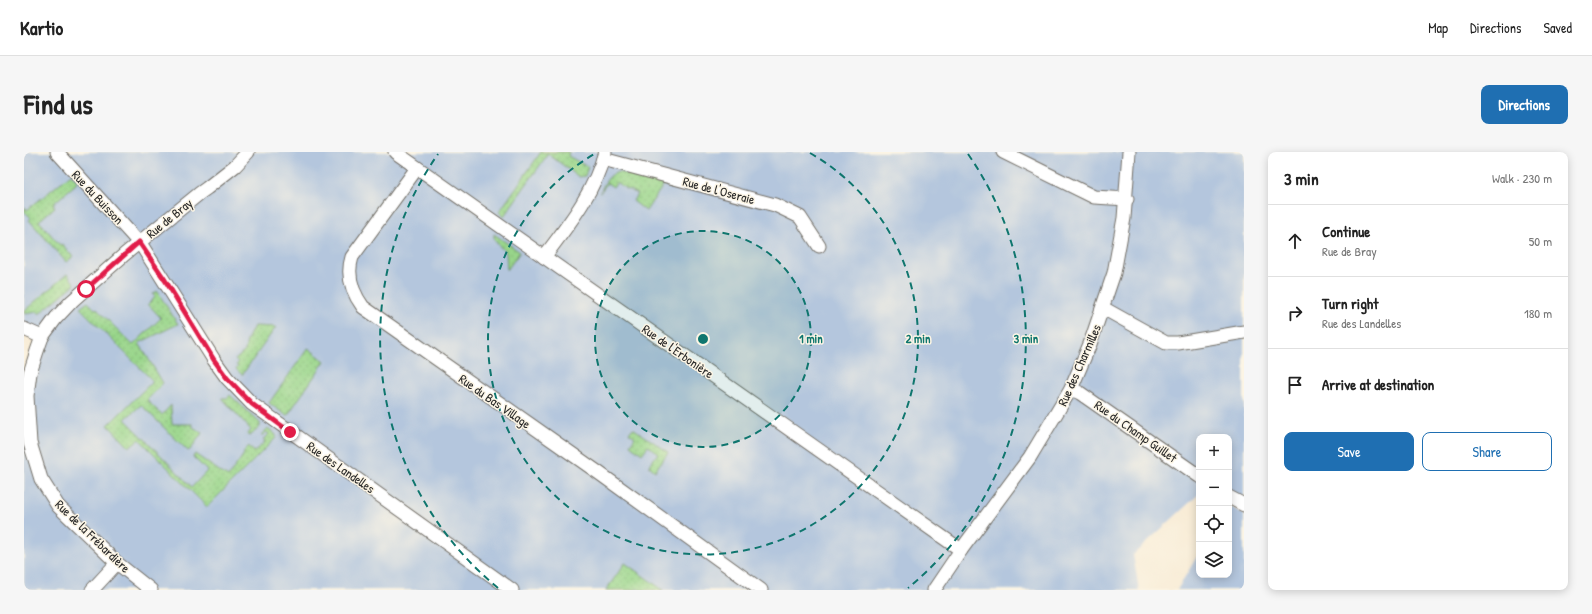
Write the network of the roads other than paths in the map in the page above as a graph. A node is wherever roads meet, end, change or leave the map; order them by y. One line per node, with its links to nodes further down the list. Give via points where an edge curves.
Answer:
1 (57, 152): 9 (street, Rue du Buisson)
2 (248, 152): 9 (street, Rue de Bray, via 235,166)
3 (395, 152): 7 (street, Rue de l'Erbonière)
4 (1003, 152): 8 (street, via 1094,197)
5 (1129, 152): 8 (street, Rue des Charmilles)
6 (604, 155): 10 (street, Rue de l'Oseraie, via 775,205 800,217); 11 (street, Rue de l'Oseraie, via 593,186 580,209)
7 (417, 168): 11 (street, Rue de l'Erbonière); 25 (street, Rue du Bas Village, via 352,257 349,266 350,285 363,308)
8 (1126, 199): 12 (street, Rue des Charmilles, via 1118,256)
9 (139, 242): 15 (street, Rue de Bray, via 72,301); 24 (street, Rue des Landelles, via 214,360 252,404)
10 (819, 246)
11 (544, 257): 20 (street, Rue de l'Erbonière)
12 (1104, 308): 14 (street, via 1166,343); 16 (street, Rue des Charmilles)
13 (24, 329): 15 (street)
14 (1244, 332)
15 (42, 337): 21 (street, Rue de la Frébardière, via 33,362 27,396 30,443 41,479 58,506)
16 (1072, 389): 17 (street, Rue du Champ Guillet); 20 (street, Rue des Charmilles, via 1030,457)
17 (1196, 474)
18 (1232, 499): 19 (street)
19 (1244, 505)
20 (961, 550): 26 (street, Rue des Charmilles)
21 (117, 563): 22 (street); 23 (street, Rue de la Frébardière)
22 (92, 590)
23 (151, 590)
24 (512, 590)
25 (761, 590)
26 (934, 590)

